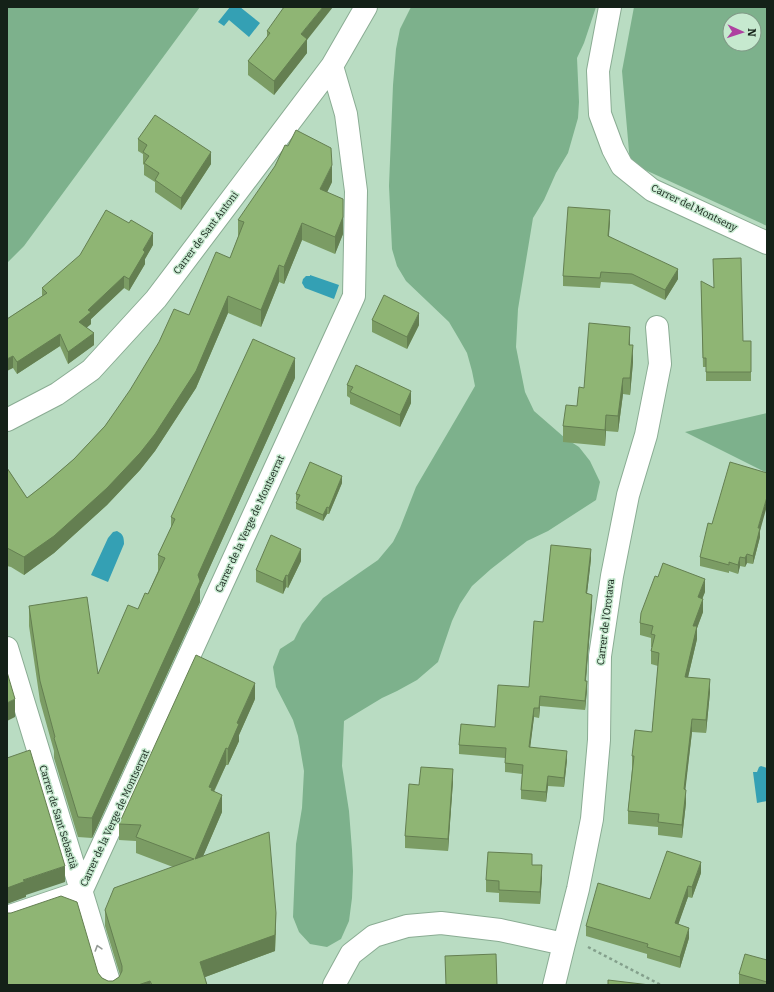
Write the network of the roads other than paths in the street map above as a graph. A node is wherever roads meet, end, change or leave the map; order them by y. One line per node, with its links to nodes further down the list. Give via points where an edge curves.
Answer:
1 (366, 7): 3 (street, Carrer de Sant Antoni)
2 (610, 7): 4 (street, Carrer del Montseny, via 598,71 600,114 622,166 652,190)
3 (332, 66): 6 (street, Carrer de Sant Antoni, via 156,299 92,370 57,394); 8 (street, Carrer de la Verge de Montserrat, via 346,114 356,191 354,296)
4 (767, 243)
5 (657, 327): 10 (street, Carrer de l'Orotava, via 660,364 646,435 628,495 600,656 599,740 592,819)
6 (7, 420)
7 (7, 648): 8 (street, Carrer de Sant Sebastià)
8 (81, 892): 9 (street, Carrer de la Verge de Montserrat); 11 (street, Carrer de Sant Sebastià, one-way to 8)
9 (7, 917)
10 (564, 944): 12 (street, via 500,930 441,923 407,926 374,936 351,954); 13 (street, Carrer de l'Orotava)
11 (110, 985)
12 (334, 985)
13 (554, 985)

